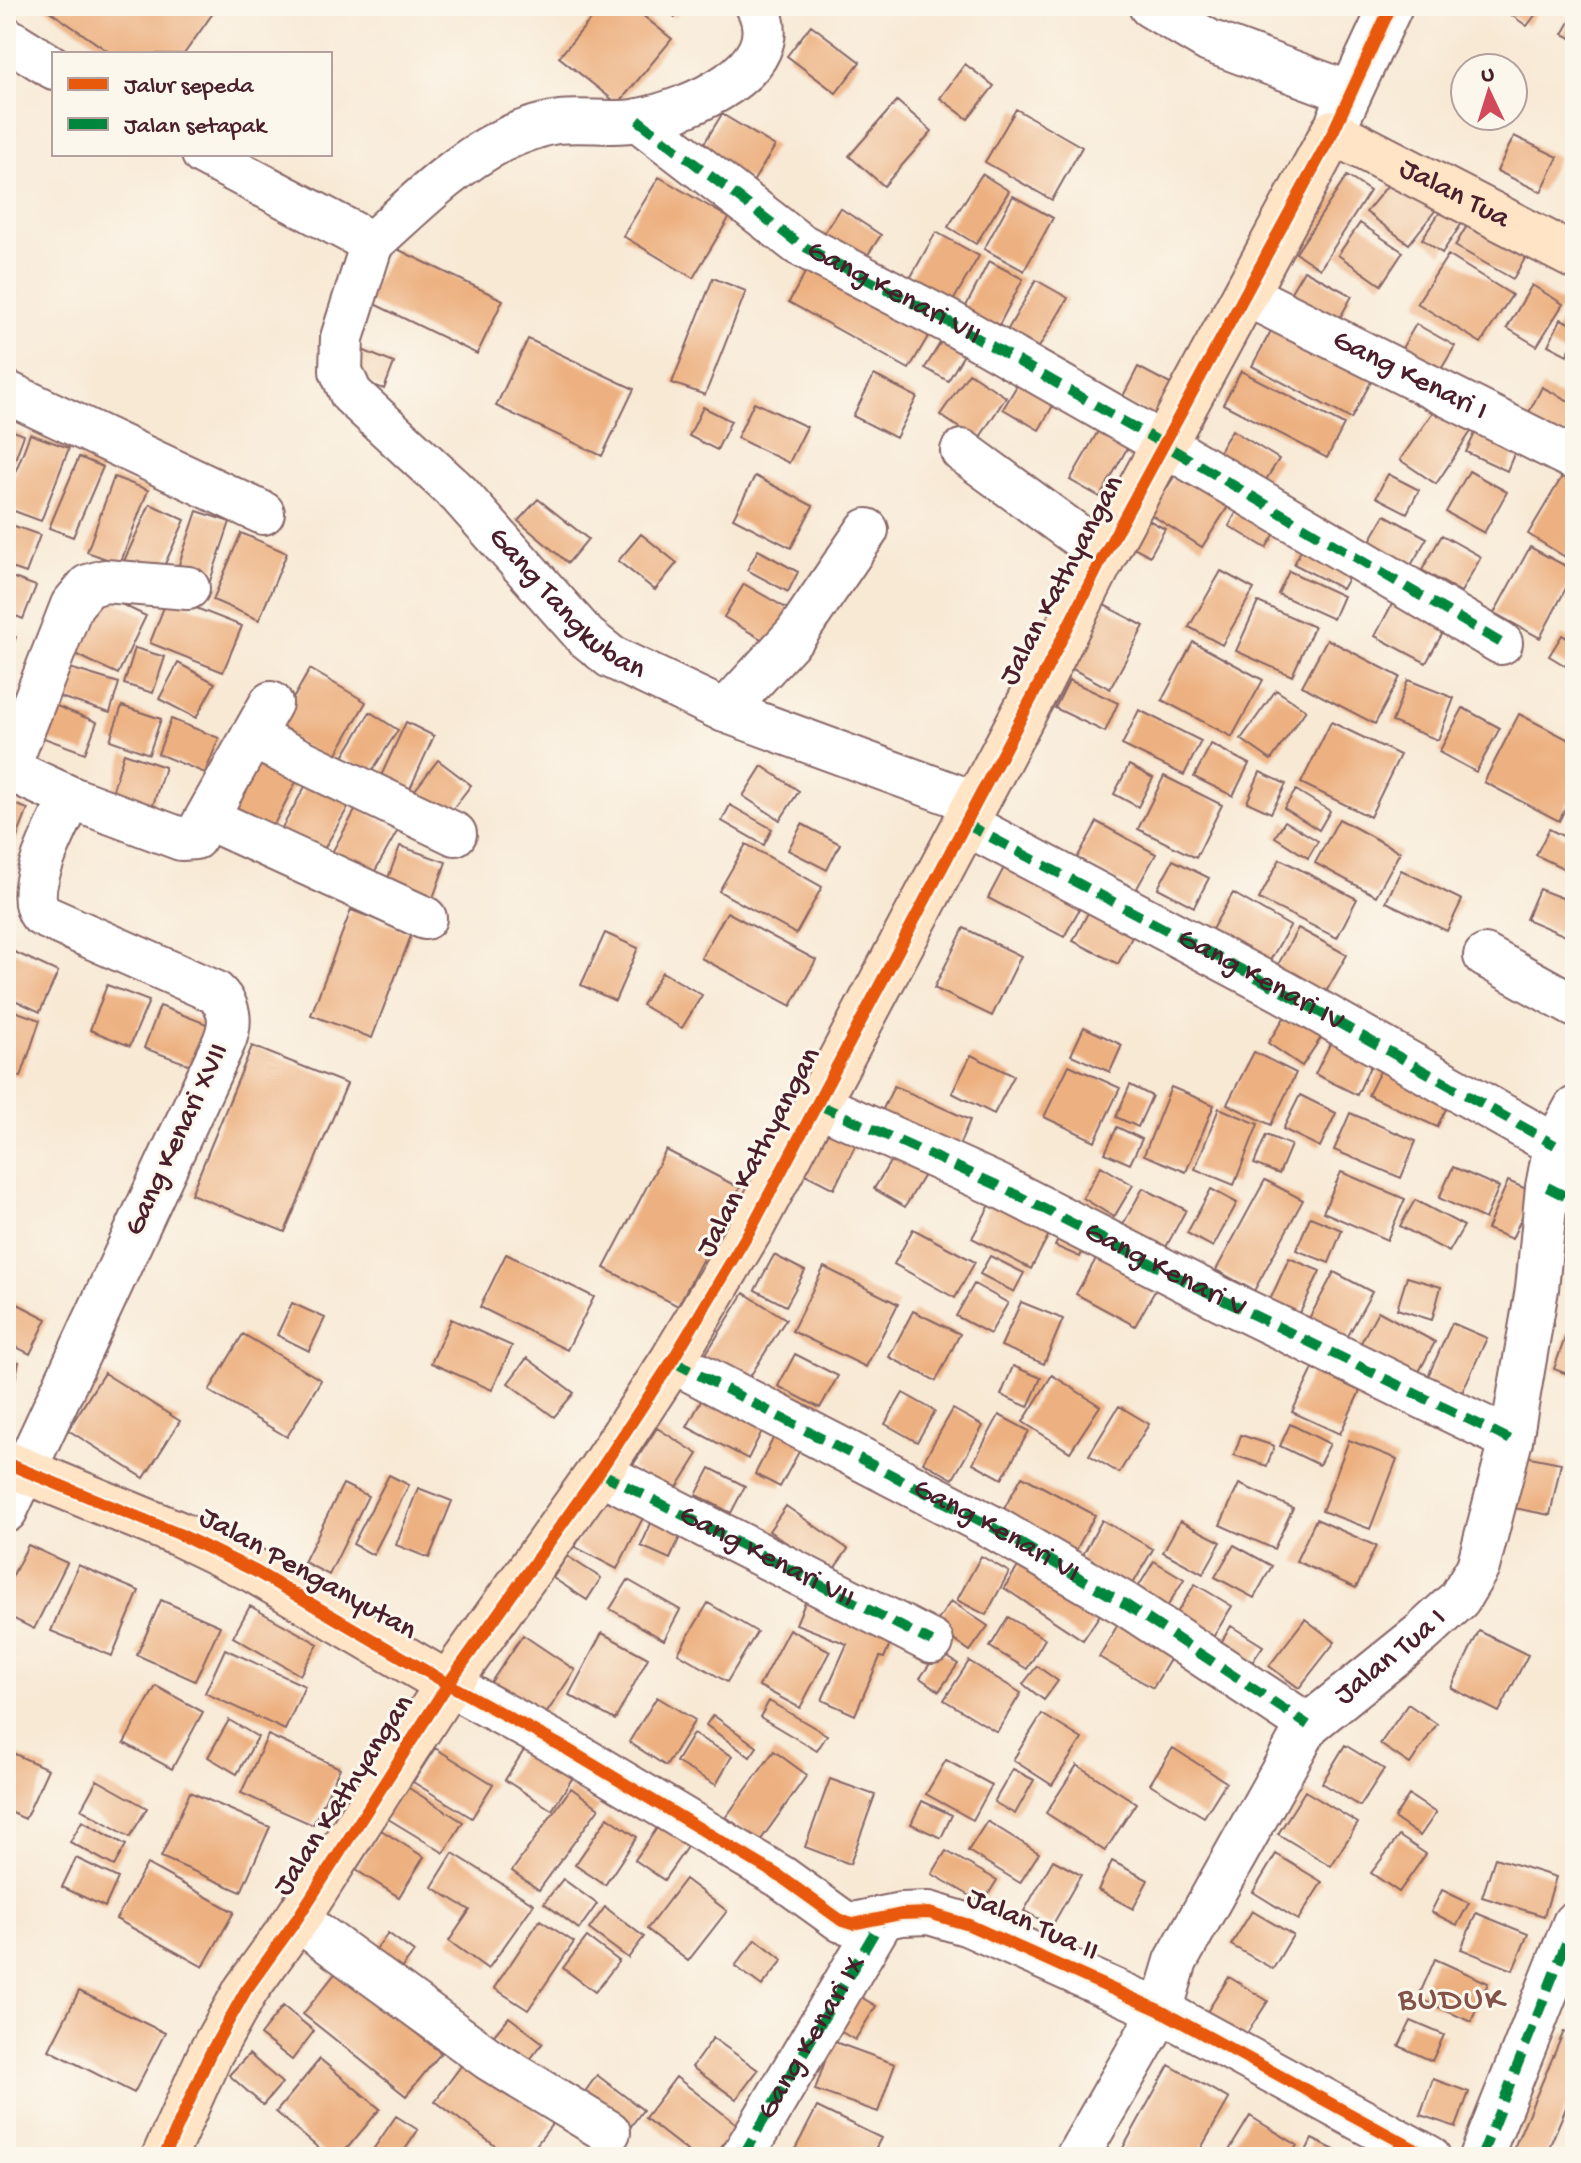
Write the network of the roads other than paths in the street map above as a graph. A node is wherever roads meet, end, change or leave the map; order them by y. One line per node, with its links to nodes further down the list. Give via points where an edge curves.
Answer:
1 (757, 6): 7 (street, via 764,41 740,76 710,96)
2 (1150, 6): 6 (street)
3 (1391, 6): 6 (street)
4 (6, 38): 5 (street)
5 (52, 67)
6 (1342, 112): 10 (street, Jalan Tua); 11 (street, Jalan Kathyangan)
7 (638, 120): 9 (street, via 558,122 503,140 455,169); 13 (street, Gang Kenari VII, via 799,244 953,324)
8 (207, 156): 9 (street)
9 (372, 243): 21 (street, Gang Tangkuban, via 342,338 341,371 351,394 459,494 586,637 611,657)
10 (1575, 257)
11 (1245, 294): 13 (street, Jalan Kathyangan); 15 (street, Gang Kenari I)
12 (6, 392): 16 (street)
13 (1165, 445): 18 (street, Jalan Kathyangan); 20 (street, Gang Kenari VII)
14 (962, 451): 18 (street)
15 (1575, 459)
16 (263, 513)
17 (867, 530): 21 (street, via 796,634)
18 (1104, 555): 24 (street, Jalan Kathyangan)
19 (188, 588): 22 (street, via 105,581 88,586 72,605)
20 (1501, 643)
21 (725, 711): 24 (street, Gang Tangkuban)
22 (7, 769): 23 (street)
23 (71, 798): 25 (street, via 181,839 195,838); 36 (street, Gang Kenari XVII, via 41,865 35,908 215,992 230,1021)
24 (970, 813): 30 (street, Jalan Kathyangan); 32 (street, Gang Kenari IV)
25 (207, 818): 26 (street, via 262,720); 27 (street)
26 (455, 834)
27 (425, 918)
28 (1485, 956): 29 (street)
29 (1575, 1006)
30 (817, 1104): 34 (street, Jalan Kathyangan); 35 (street, Gang Kenari V, via 999,1186)
31 (1575, 1108): 32 (street, Jalan Tua I)
32 (1555, 1145): 33 (street, Jalan Tua I)
33 (1561, 1194): 35 (street, Jalan Tua I, via 1537,1289)
34 (672, 1361): 37 (street, Jalan Kathyangan); 41 (street, Gang Kenari VI, via 1007,1535 1125,1604)
35 (1511, 1440): 41 (street, Jalan Tua I, via 1478,1567 1459,1599)
36 (15, 1466): 38 (street, Gang Kenari XVII); 40 (street, Jalan Penganyutan, via 255,1571)
37 (599, 1472): 39 (street, Gang Kenari VII); 40 (street, Jalan Kathyangan)
38 (6, 1511)
39 (932, 1642)
40 (448, 1684): 42 (street, Jalan Tua II, via 768,1869 842,1921); 43 (street, Jalan Kathyangan)
41 (1308, 1725): 45 (street, Jalan Tua I, via 1176,1961)
42 (883, 1918): 45 (street, Jalan Tua II, via 946,1916); 48 (street, Gang Kenari IX)
43 (297, 1919): 46 (street, via 489,2059); 47 (street, Jalan Kathyangan, via 217,2041)
44 (1574, 1923): 51 (street)
45 (1161, 2011): 49 (street, Jalan Tua I); 50 (street, Jalan Tua II)
46 (609, 2132)
47 (164, 2157)
48 (742, 2157)
49 (1077, 2157)
50 (1429, 2157)
51 (1481, 2157)

